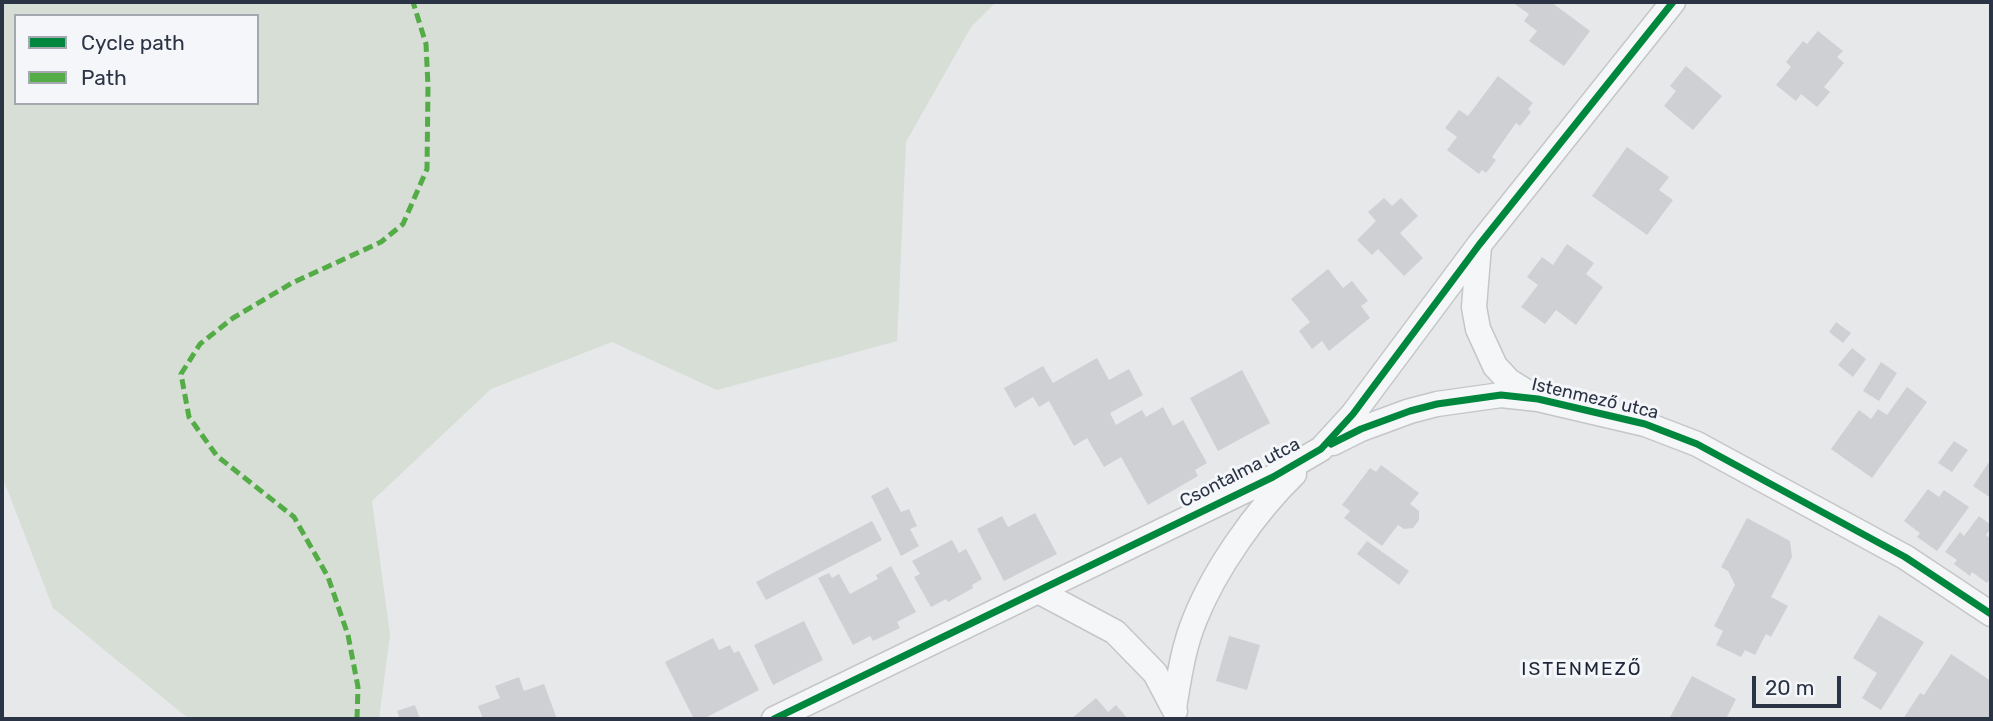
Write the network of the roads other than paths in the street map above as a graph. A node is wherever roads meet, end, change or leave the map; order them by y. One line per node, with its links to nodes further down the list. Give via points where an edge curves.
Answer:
1 (1673, 2): 2 (street, Csontalma utca)
2 (1479, 245): 3 (street, via 1475,307 1483,343 1509,381); 4 (street, Csontalma utca, via 1353,414)
3 (1538, 399): 4 (street, Istenmező utca, via 1501,395 1437,404 1377,423); 6 (street, Istenmező utca, via 1645,424 1697,444 1905,557)
4 (1321, 449): 5 (street, Csontalma utca); 7 (street, Istenmező utca, via 1273,495 1222,569 1195,619 1182,658)
5 (1038, 591): 7 (street, Istenmező utca, via 1115,632 1155,673); 8 (street, Csontalma utca)
6 (1991, 614)
7 (1176, 714)
8 (774, 719)

